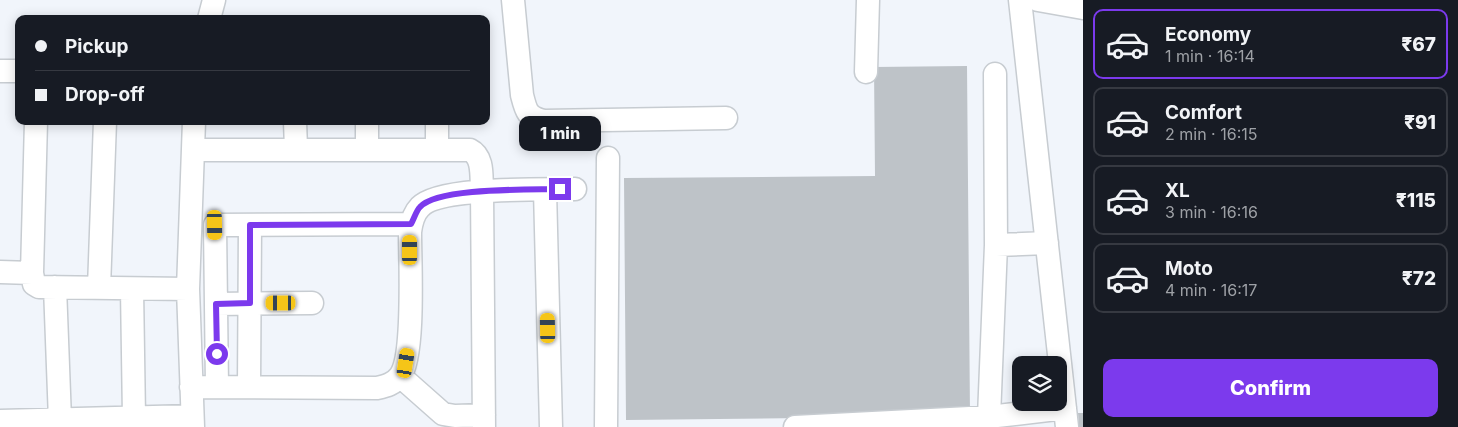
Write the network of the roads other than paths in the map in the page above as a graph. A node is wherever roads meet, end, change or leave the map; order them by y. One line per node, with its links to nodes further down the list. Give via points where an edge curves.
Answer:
1 (214, 0): 7 (street)
2 (513, 0): 12 (street, via 522,95 526,110 533,118 544,121)
3 (868, 0): 10 (street)
4 (1020, 0): 29 (street)
5 (1038, 0): 6 (street)
6 (1083, 8)
7 (210, 15)
8 (0, 71): 9 (street)
9 (15, 71)
10 (866, 72)
11 (996, 74): 30 (street)
12 (726, 118)
13 (36, 125): 32 (street)
14 (105, 125): 34 (street)
15 (194, 125): 20 (street)
16 (295, 125): 19 (street)
17 (367, 125): 21 (street)
18 (437, 125): 22 (street)
19 (296, 149): 20 (street); 21 (street)
20 (193, 150): 36 (street)
21 (367, 150): 22 (street)
22 (437, 150): 26 (street, via 470,150 476,153 480,160)
23 (608, 158): 52 (street)
24 (575, 189): 25 (street)
25 (545, 190): 26 (street); 51 (street)
26 (482, 191): 27 (street, via 432,200 420,207); 49 (street)
27 (411, 224): 28 (street); 40 (street, via 409,343)
28 (250, 225): 37 (street); 39 (street, via 215,225)
29 (1048, 243): 30 (street); 46 (street)
30 (996, 244): 44 (street)
31 (0, 272): 32 (street)
32 (32, 273): 33 (street, via 34,284)
33 (55, 288): 34 (street); 47 (street)
34 (99, 288): 35 (street)
35 (132, 288): 36 (street); 45 (street)
36 (188, 289): 41 (street)
37 (250, 303): 38 (street); 39 (street); 43 (street)
38 (312, 303)
39 (216, 304): 42 (street)
40 (400, 376): 43 (street, via 390,385 377,388); 49 (street, via 443,414)
41 (191, 387): 42 (street); 50 (street)
42 (217, 387): 43 (street)
43 (249, 388)
44 (989, 417): 46 (street); 53 (street)
45 (134, 418): 47 (street); 50 (street)
46 (1066, 418)
47 (60, 420): 48 (street)
48 (0, 421)
49 (484, 421)
50 (192, 422)
51 (551, 427)
52 (606, 427)
53 (795, 427)

